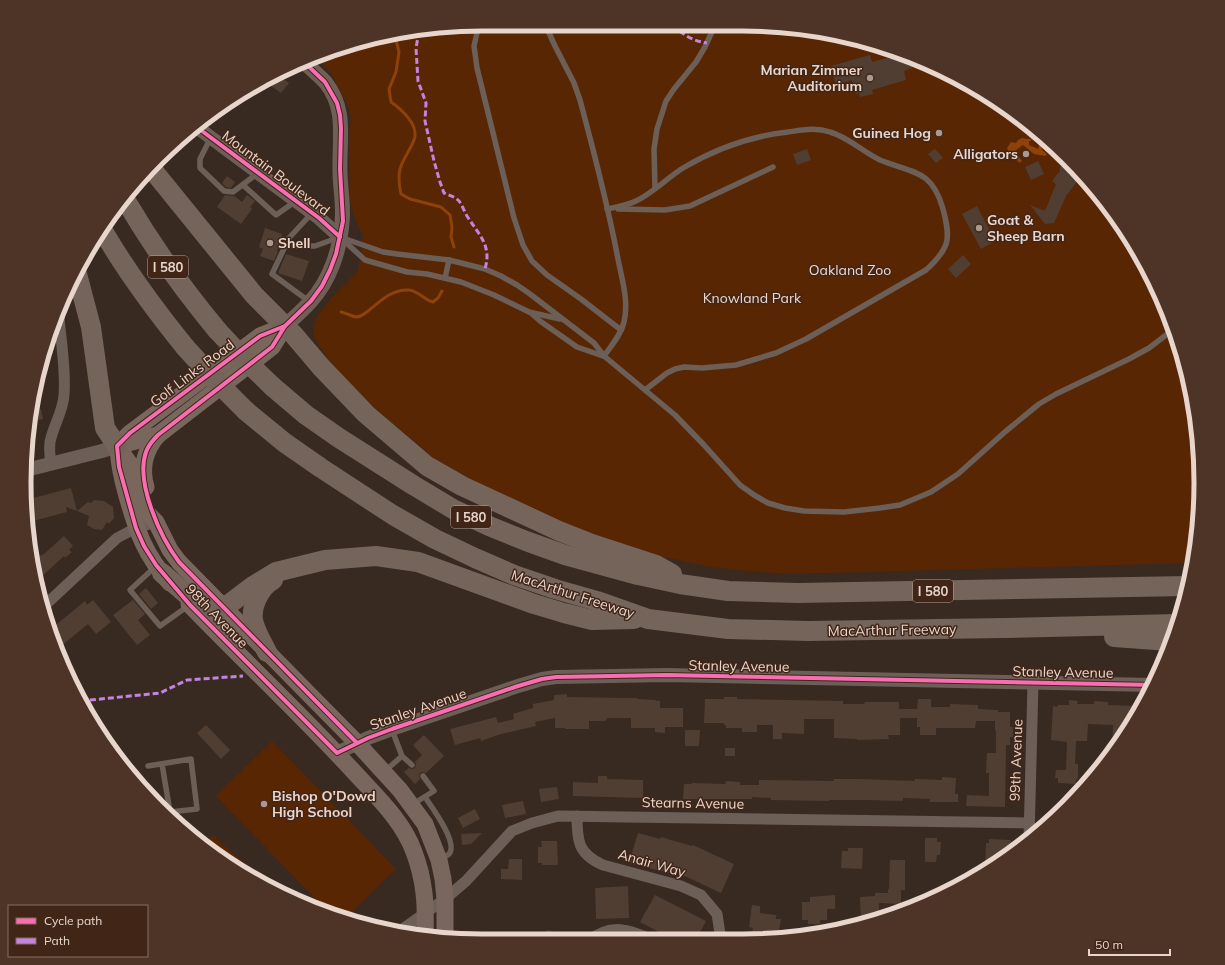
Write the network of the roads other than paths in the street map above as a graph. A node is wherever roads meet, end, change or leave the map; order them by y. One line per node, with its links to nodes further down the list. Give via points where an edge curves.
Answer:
1 (478, 31): 27 (lane, via 474,46 477,68 523,245 532,261 547,275)
2 (548, 31): 14 (lane, via 580,100)
3 (712, 31): 11 (lane, via 696,62 666,101 654,149)
4 (308, 66): 17 (main road, Golf Links Road, via 325,82 337,103 340,115 343,222)
5 (201, 130): 6 (street, Mountain Boulevard)
6 (211, 138): 9 (street, Mountain Boulevard); 10 (lane, via 200,158 200,168 224,191 233,192)
7 (774, 167): 14 (lane, via 690,206 665,210)
8 (155, 172): 26 (highway, via 254,295)
9 (258, 173): 10 (lane); 12 (street, Mountain Boulevard)
10 (243, 185): 12 (lane, via 276,214)
11 (655, 188): 14 (lane, via 635,202); 30 (lane, via 685,167 740,142 770,134 824,130 839,135 878,159 912,170 924,177 936,191 948,233 947,243 941,255 926,270 801,342 776,353 736,365 675,369)
12 (296, 201): 15 (street, Mountain Boulevard)
13 (128, 204): 40 (highway, I 580, bridge, via 187,294 242,358 306,415 374,461 453,508 526,541 565,555 638,575)
14 (607, 209): 27 (lane, via 625,294 626,309)
15 (312, 213): 17 (street, Mountain Boulevard); 18 (lane, via 288,238)
16 (105, 235): 44 (highway, MacArthur Freeway / I 580, bridge, via 158,314 214,379 246,411 321,468 393,515 474,558 514,575)
17 (340, 238): 18 (lane, via 315,246); 19 (lane, via 383,252); 20 (lane, via 365,260 407,272); 22 (main road, Golf Links Road, via 330,270)
18 (285, 246): 22 (lane, via 272,274)
19 (449, 260): 20 (lane); 24 (lane, via 485,269 517,285)
20 (445, 278): 23 (lane, via 494,295)
21 (79, 281): 32 (highway, via 90,326 105,428)
22 (310, 302): 26 (main road, Golf Links Road)
23 (529, 312): 24 (lane); 29 (lane, via 577,347)
24 (564, 321): 29 (lane, via 594,343)
25 (60, 324): 33 (street, via 64,396 50,443)
26 (285, 326): 31 (main road, Golf Links Road, via 272,347); 32 (main road, Golf Links Road, via 260,336 130,433); 40 (highway, via 366,414 427,466 462,486 559,531 656,565)
27 (621, 330): 29 (lane)
28 (1169, 334): 30 (lane, via 1129,359 1039,404 958,474 931,492 900,505 863,510 804,511 768,503 740,485 691,431)
29 (604, 356): 30 (lane)
30 (645, 390)
31 (158, 435): 32 (main road, Golf Links Road); 35 (main road, via 146,452 143,467)
32 (117, 446): 33 (street, Golf Links Road); 35 (main road, 98th Avenue, via 132,467 144,510); 36 (main road, 98th Avenue, via 119,467)
33 (51, 464): 34 (street, Golf Links Road)
34 (31, 469)
35 (156, 522): 36 (street); 43 (main road, 98th Avenue, via 179,562)
36 (136, 528): 37 (main road, 98th Avenue); 41 (street, via 117,538)
37 (159, 569): 42 (main road, 98th Avenue); 42 (lane, via 130,590 160,626); 43 (highway, via 208,611)
38 (291, 570): 43 (highway, via 276,572); 44 (highway, via 325,560 376,556 418,562 534,604 592,620); 48 (highway, via 269,582 257,597 254,607 255,628)
39 (1182, 585): 40 (highway, I 580, via 798,594 728,591)
40 (698, 586)
41 (47, 603)
42 (190, 605): 53 (main road, 98th Avenue)
43 (224, 608): 48 (main road, 98th Avenue)
44 (648, 619): 46 (highway, MacArthur Freeway / I 580, via 728,629 808,631)
45 (1171, 624): 46 (highway, MacArthur Freeway / I 580)
46 (1004, 628): 47 (highway)
47 (1165, 641)
48 (267, 652): 52 (main road, 98th Avenue)
49 (1034, 683): 50 (street, Stanley Avenue); 51 (street, Stanley Avenue, via 667,675 569,676 530,682); 64 (street, 99th Avenue)
50 (1146, 685)
51 (392, 729): 52 (street, Stanley Avenue); 54 (lane)
52 (357, 743): 53 (street, Stanley Avenue); 58 (main road, 98th Avenue)
53 (337, 753): 67 (main road, 98th Avenue, via 393,816 409,840 422,875)
54 (402, 756): 56 (lane); 58 (lane)
55 (162, 764): 57 (lane); 61 (lane); 62 (lane, via 191,759 197,809)
56 (412, 764)
57 (148, 766)
58 (384, 772): 60 (main road, 98th Avenue, via 400,790)
59 (423, 776): 60 (lane, via 434,791)
60 (418, 801): 66 (main road, 98th Avenue, via 432,820)
61 (169, 808)
62 (174, 812)
63 (577, 816): 64 (street, Stearns Avenue); 66 (street, Stearns Avenue, via 558,816 512,831 466,882); 73 (street, Anair Way, via 578,844 592,860 681,886 701,895 717,914)
64 (1029, 823): 65 (street, 99th Avenue)
65 (1029, 831)
66 (445, 898): 67 (street, Stearns Avenue); 70 (main road, 98th Avenue)
67 (426, 912): 68 (street, Stearns Avenue); 69 (main road, 98th Avenue)
68 (406, 927)
69 (426, 930)
70 (445, 932)
71 (598, 934): 72 (street, via 617,928)
72 (640, 934)
73 (720, 934)

